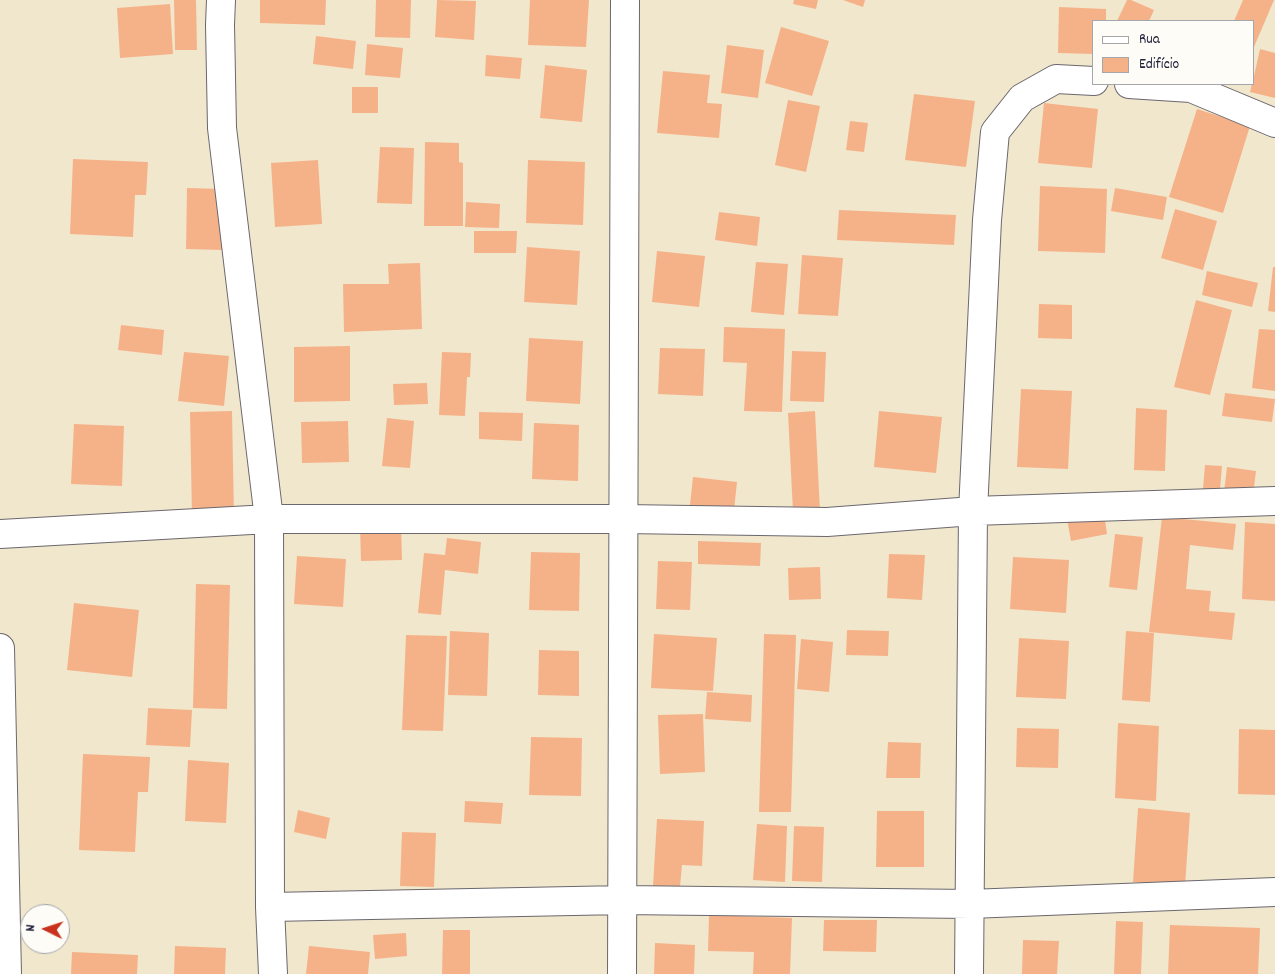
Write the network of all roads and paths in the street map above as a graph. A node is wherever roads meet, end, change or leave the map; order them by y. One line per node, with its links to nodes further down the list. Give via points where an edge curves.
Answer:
1 (221, 0): 8 (street, via 222,128)
2 (625, 0): 9 (street)
3 (1092, 82): 7 (street, via 1056,79 1022,98 995,132 987,220)
4 (1144, 85): 5 (street, via 1191,88)
5 (1275, 123)
6 (1275, 501): 7 (street)
7 (973, 511): 9 (street, via 827,522); 14 (street)
8 (269, 519): 9 (street); 10 (street); 15 (street)
9 (624, 519): 13 (street)
10 (0, 534)
11 (0, 648): 16 (street)
12 (1275, 892): 14 (street)
13 (623, 900): 14 (street); 15 (street); 18 (street)
14 (970, 904): 19 (street)
15 (270, 907): 17 (street)
16 (7, 974)
17 (273, 974)
18 (622, 974)
19 (969, 974)

